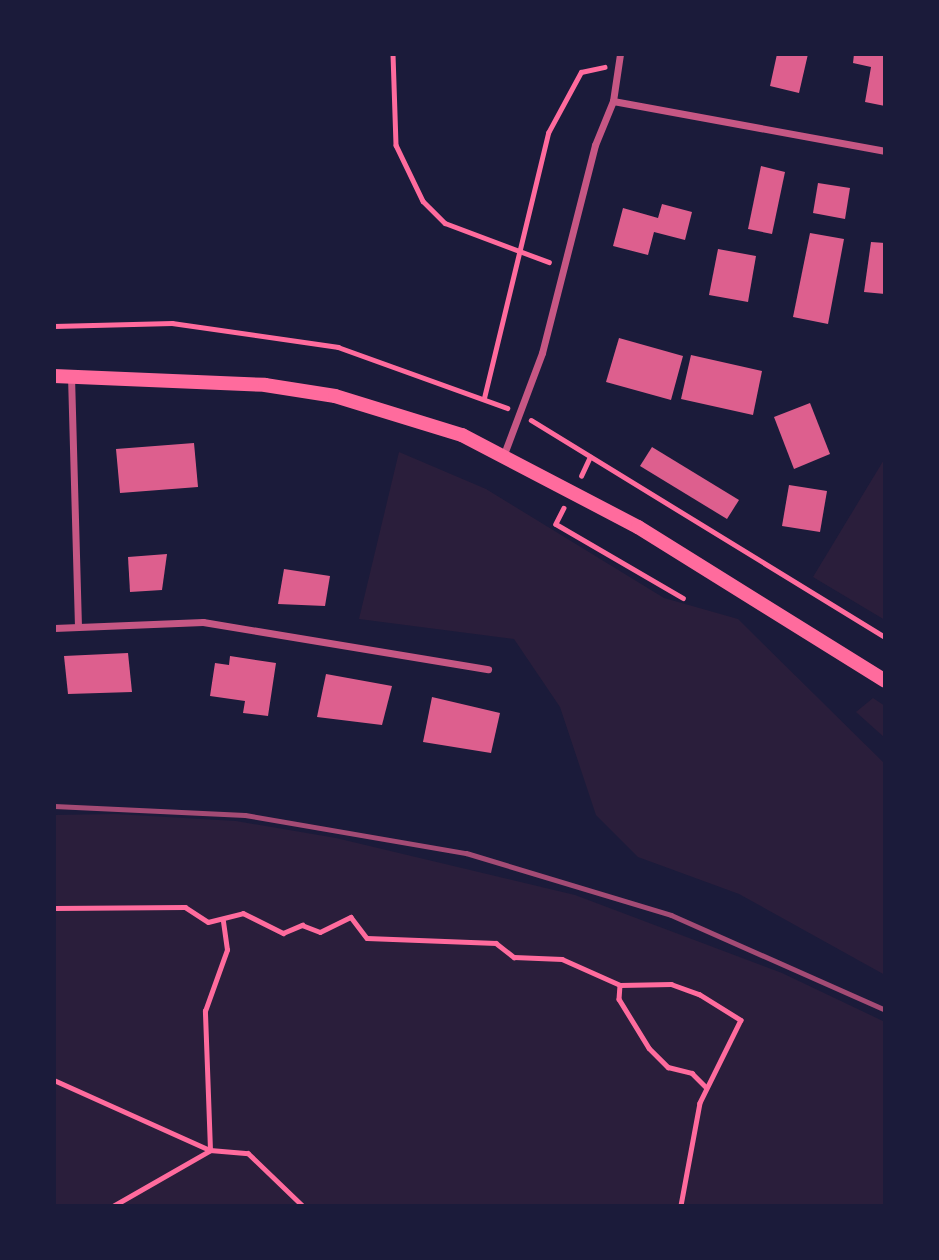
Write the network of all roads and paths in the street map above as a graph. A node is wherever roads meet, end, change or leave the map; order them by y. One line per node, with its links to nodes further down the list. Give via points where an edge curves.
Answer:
1 (393, 54): 6 (path, via 396,145 423,201 445,223)
2 (620, 54): 3 (street)
3 (617, 70): 4 (street); 6 (path, via 594,65 581,72 548,133)
4 (613, 101): 5 (street); 7 (street, via 595,145)
5 (885, 151)
6 (520, 254): 7 (path); 11 (path)
7 (567, 268): 14 (street)
8 (54, 326): 11 (path, via 172,323 324,345)
9 (54, 376): 10 (main road)
10 (71, 376): 14 (main road, via 239,383 335,396 463,435); 18 (street)
11 (484, 398): 12 (path)
12 (498, 403)
13 (539, 424): 15 (path)
14 (504, 454): 16 (main road)
15 (590, 457): 16 (path); 20 (path)
16 (574, 490): 17 (path, via 556,524); 22 (main road)
17 (683, 598)
18 (78, 625): 19 (street); 21 (street, via 203,622)
19 (54, 628)
20 (885, 637)
21 (488, 668)
22 (885, 681)
23 (54, 908): 24 (path, via 186,907 208,922)
24 (223, 921): 25 (path, via 243,913 283,933 302,925 320,932 351,917 367,938 496,943 514,957 562,959); 28 (path, via 227,950 205,1011)
25 (620, 985): 27 (path, via 619,999 649,1048 668,1068 692,1073); 27 (path, via 671,984 741,1020)
26 (54, 1080): 28 (path)
27 (706, 1087): 31 (path)
28 (210, 1150): 29 (path); 30 (path, via 248,1153)
29 (113, 1206)
30 (303, 1206)
31 (681, 1206)

